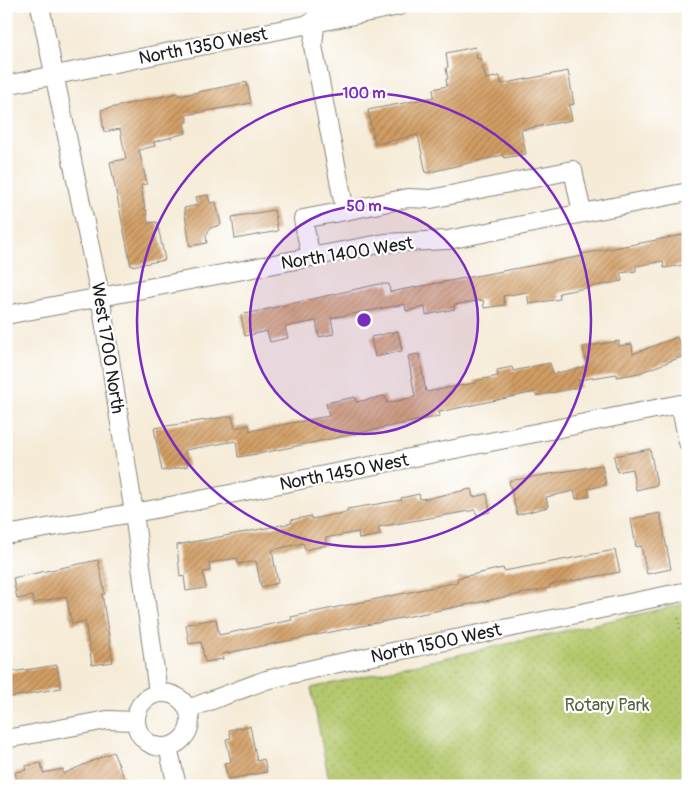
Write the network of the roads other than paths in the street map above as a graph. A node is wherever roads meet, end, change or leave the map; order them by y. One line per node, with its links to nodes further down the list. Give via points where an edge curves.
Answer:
1 (40, 6): 4 (street, West 1700 North)
2 (399, 6): 3 (street, North 1350 West)
3 (316, 15): 4 (street, North 1350 West); 7 (street, via 313,46)
4 (56, 76): 5 (street, North 1350 West); 10 (street, West 1700 North)
5 (6, 85)
6 (688, 192): 8 (street, North 1400 West)
7 (345, 211): 8 (street, via 573,170); 9 (street, via 303,219)
8 (582, 213): 9 (street, North 1400 West, via 448,240 385,244)
9 (311, 257): 10 (street, North 1400 West)
10 (100, 295): 11 (street, North 1400 West); 13 (street, West 1700 North)
11 (6, 315)
12 (688, 442): 13 (street, North 1450 West, via 680,404)
13 (134, 513): 14 (street, North 1450 West); 16 (street, West 1700 North)
14 (6, 535)
15 (688, 591): 17 (street, North 1500 West, via 324,666 266,680)
16 (158, 693): 17 (street, via 175,695); 18 (street, via 141,703)
17 (188, 709): 20 (street, via 190,718 184,736)
18 (135, 721): 19 (street, via 108,720); 20 (street, via 137,730 150,744)
19 (6, 739)
20 (168, 747): 21 (street)
21 (177, 786)

